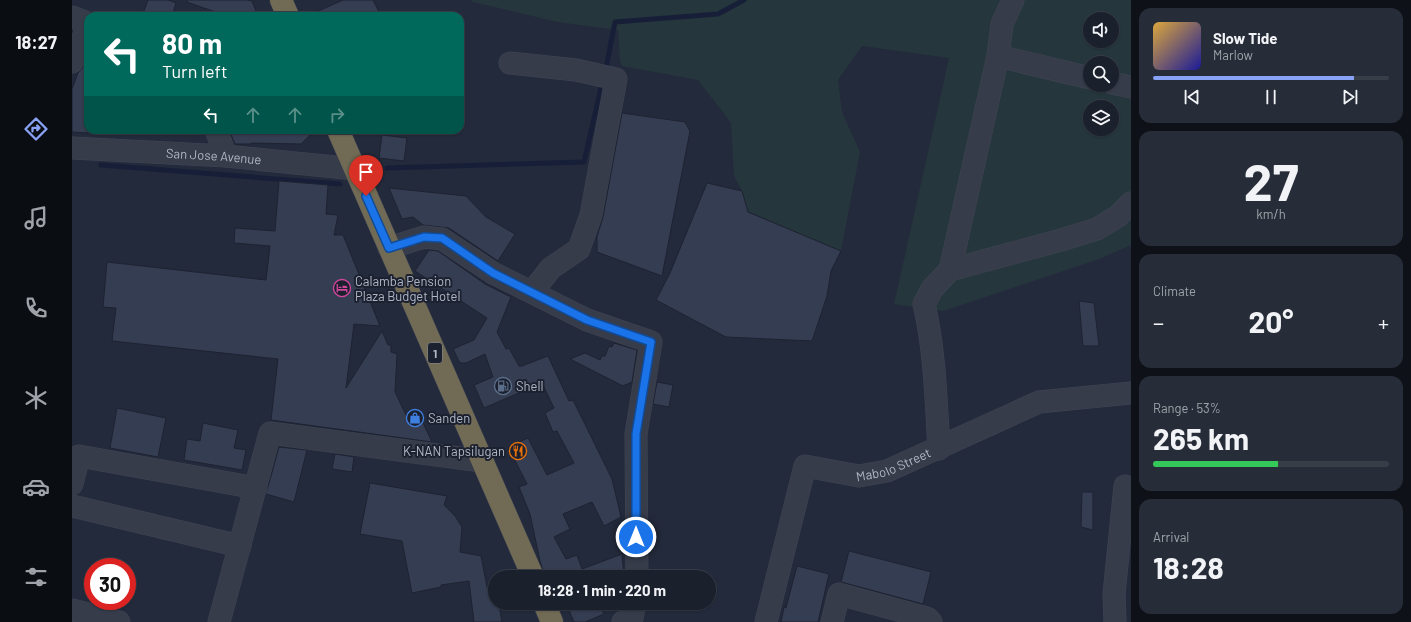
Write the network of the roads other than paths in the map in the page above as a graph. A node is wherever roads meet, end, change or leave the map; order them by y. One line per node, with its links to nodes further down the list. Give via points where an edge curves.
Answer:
1 (281, 0): 3 (highway)
2 (1013, 0): 7 (street, via 1002,24)
3 (286, 12)
4 (72, 17): 5 (street)
5 (84, 22)
6 (84, 36): 8 (street)
7 (998, 56): 10 (street); 20 (street)
8 (72, 62)
9 (510, 63): 21 (street, via 576,70 616,79 591,215 579,250 551,268)
10 (1083, 76)
11 (1119, 84): 12 (street)
12 (1131, 87)
13 (218, 134): 16 (street)
14 (340, 134): 17 (highway, 1)
15 (72, 148): 16 (street, San Jose Avenue)
16 (226, 156): 17 (street, San Jose Avenue)
17 (355, 169): 19 (highway, 1)
18 (1131, 203): 20 (street, via 1118,216 1096,229)
19 (389, 248): 21 (street, via 424,237 442,238 493,273); 24 (highway, 1)
20 (950, 270): 23 (street, via 932,289 924,304 936,393)
21 (532, 292): 32 (street, via 587,320 651,342 636,434)
22 (1131, 393): 23 (street, Mabolo Street, via 1039,402)
23 (939, 449): 42 (street, Mabolo Street, via 887,471 860,476 805,466)
24 (482, 461): 27 (street, via 270,433); 31 (highway, 1)
25 (72, 484): 27 (street, via 79,456)
26 (1125, 486): 29 (street)
27 (256, 488): 30 (street)
28 (72, 506): 30 (street)
29 (1126, 522): 33 (street)
30 (240, 546): 39 (street)
31 (530, 570)
32 (637, 570)
33 (1122, 598): 44 (street)
34 (72, 610): 38 (street)
35 (547, 610): 40 (highway)
36 (634, 610): 41 (street, via 632,618)
37 (928, 621): 43 (street, via 839,594)
38 (119, 622)
39 (219, 622)
40 (552, 622)
41 (623, 622)
42 (766, 622)
43 (832, 622)
44 (1115, 622)

